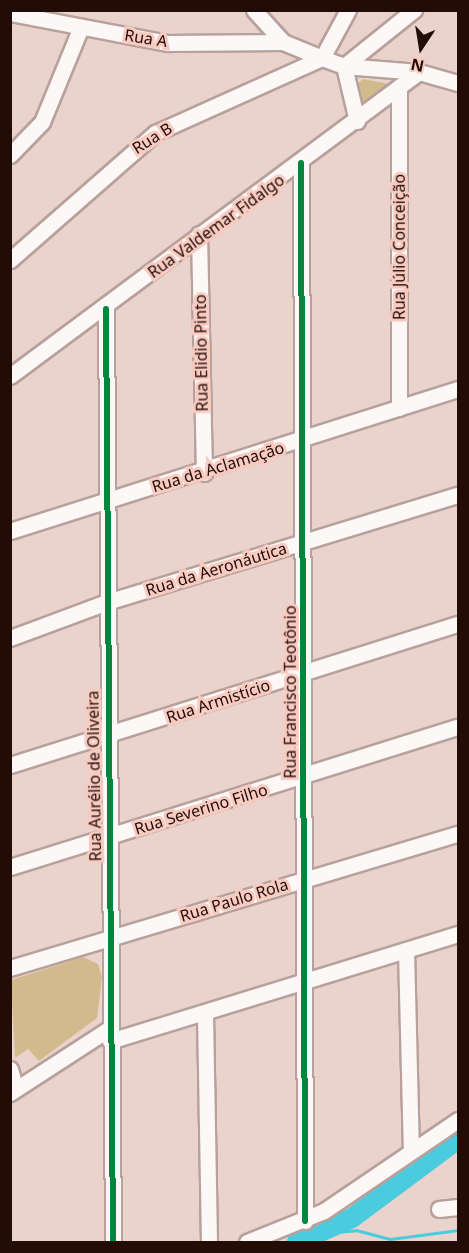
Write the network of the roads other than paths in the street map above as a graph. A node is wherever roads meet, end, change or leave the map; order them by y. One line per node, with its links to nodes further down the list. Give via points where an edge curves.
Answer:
1 (254, 10): 6 (street)
2 (348, 10): 7 (street)
3 (414, 10): 8 (street)
4 (10, 13): 5 (street, Rua A)
5 (81, 27): 6 (street, Rua A, via 168,43); 13 (street, via 42,122)
6 (283, 42): 7 (street)
7 (322, 58): 8 (street); 16 (street, Rua B, via 154,133)
8 (344, 66): 9 (street); 12 (street)
9 (418, 72): 10 (street); 11 (street, Rua Valdemar Fidalgo)
10 (459, 83)
11 (399, 87): 12 (street, Rua Valdemar Fidalgo); 20 (street, Rua Júlio Conceição)
12 (357, 121): 14 (street, Rua Valdemar Fidalgo)
13 (10, 155)
14 (301, 163): 15 (street, Rua Valdemar Fidalgo); 21 (street, Rua Francisco Teotônio)
15 (199, 234): 17 (street, Rua Valdemar Fidalgo); 22 (street, Rua Elidio Pinto)
16 (10, 260)
17 (106, 309): 18 (street, Rua Valdemar Fidalgo); 24 (street, Rua Aurélio de Oliveira)
18 (10, 376)
19 (459, 389): 20 (street, Rua da Aclamação)
20 (399, 408): 21 (street, Rua da Aclamação)
21 (301, 443): 22 (street, Rua da Aclamação); 26 (street, Rua Francisco Teotônio)
22 (204, 473): 24 (street, Rua da Aclamação)
23 (459, 495): 26 (street, Rua da Aeronáutica)
24 (107, 500): 25 (street, Rua da Aclamação); 27 (street, Rua Aurélio de Oliveira)
25 (10, 531)
26 (303, 542): 27 (street, Rua da Aeronáutica); 30 (street, Rua Francisco Teotônio)
27 (107, 602): 29 (street, Rua da Aeronáutica); 32 (street, Rua Aurélio de Oliveira)
28 (459, 624): 30 (street, Rua Armistício)
29 (10, 638)
30 (302, 674): 32 (street, Rua Armistício); 34 (street, Rua Francisco Teotônio)
31 (459, 727): 34 (street, Rua Severino Filho)
32 (106, 736): 33 (street, Rua Armistício); 36 (street, Rua Aurélio de Oliveira)
33 (10, 765)
34 (304, 778): 36 (street, Rua Severino Filho); 38 (street, Rua Francisco Teotônio)
35 (459, 834): 38 (street, Rua Paulo Rola)
36 (108, 837): 37 (street, Rua Severino Filho); 40 (street, Rua Aurélio de Oliveira)
37 (10, 867)
38 (305, 878): 40 (street, Rua Paulo Rola); 43 (street, Rua Francisco Teotônio)
39 (459, 934): 41 (street)
40 (110, 938): 42 (street, Rua Paulo Rola); 45 (street, Rua Aurélio de Oliveira)
41 (406, 950): 43 (street); 49 (street)
42 (10, 968)
43 (305, 981): 44 (street); 52 (street, Rua Francisco Teotônio)
44 (205, 1013): 45 (street); 54 (street)
45 (110, 1034): 47 (street); 53 (street, Rua Aurélio de Oliveira)
46 (10, 1069): 47 (street)
47 (13, 1090)
48 (459, 1120): 49 (street)
49 (411, 1150): 52 (street)
50 (459, 1208): 51 (street)
51 (439, 1209)
52 (305, 1221): 55 (street)
53 (113, 1242)
54 (209, 1242)
55 (247, 1242)

